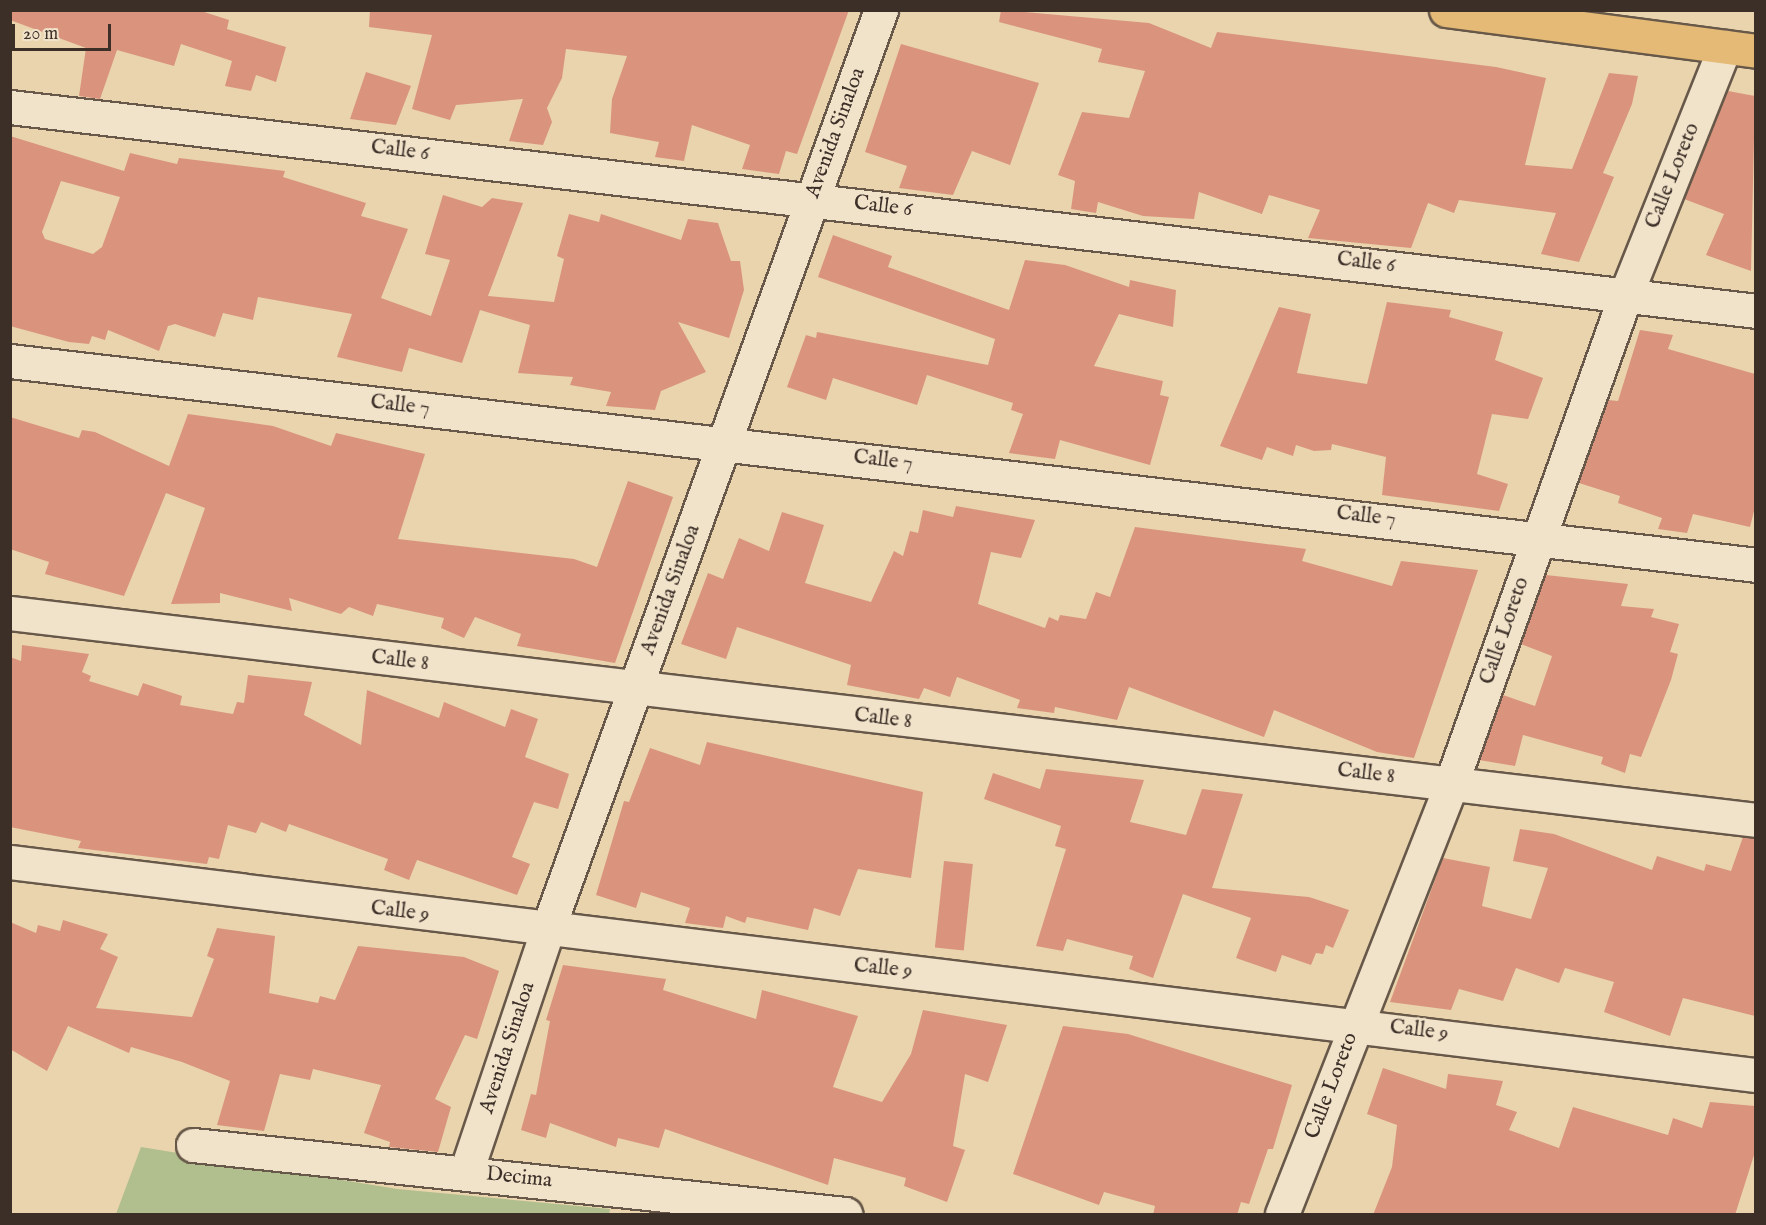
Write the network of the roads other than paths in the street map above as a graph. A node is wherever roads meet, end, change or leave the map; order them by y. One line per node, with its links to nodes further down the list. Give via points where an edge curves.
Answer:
1 (881, 10): 5 (street, Avenida Sinaloa)
2 (1446, 10): 3 (main road)
3 (1740, 49): 6 (street, Calle Loreto)
4 (10, 106): 5 (street, Calle 6)
5 (811, 198): 6 (street, Calle 6); 9 (street, Avenida Sinaloa)
6 (1626, 294): 7 (street, Calle 6); 10 (street, Calle Loreto)
7 (1755, 311)
8 (10, 361): 9 (street, Calle 7)
9 (725, 443): 10 (street, Calle 7); 13 (street, Avenida Sinaloa)
10 (1538, 537): 11 (street, Calle 7); 14 (street, Calle Loreto)
11 (1755, 565)
12 (10, 613): 13 (street, Calle 8)
13 (634, 690): 14 (street, Calle 8); 17 (street, Avenida Sinaloa)
14 (1451, 784): 15 (street, Calle 8); 18 (street, Calle Loreto)
15 (1755, 820)
16 (10, 862): 17 (street, Calle 9)
17 (547, 931): 18 (street, Calle 9); 21 (street, Avenida Sinaloa)
18 (1356, 1023): 19 (street, Calle 9); 23 (street, Calle Loreto)
19 (1755, 1075)
20 (193, 1145): 21 (street, Decima)
21 (466, 1172): 22 (street, Decima)
22 (845, 1215)
23 (1282, 1215)

